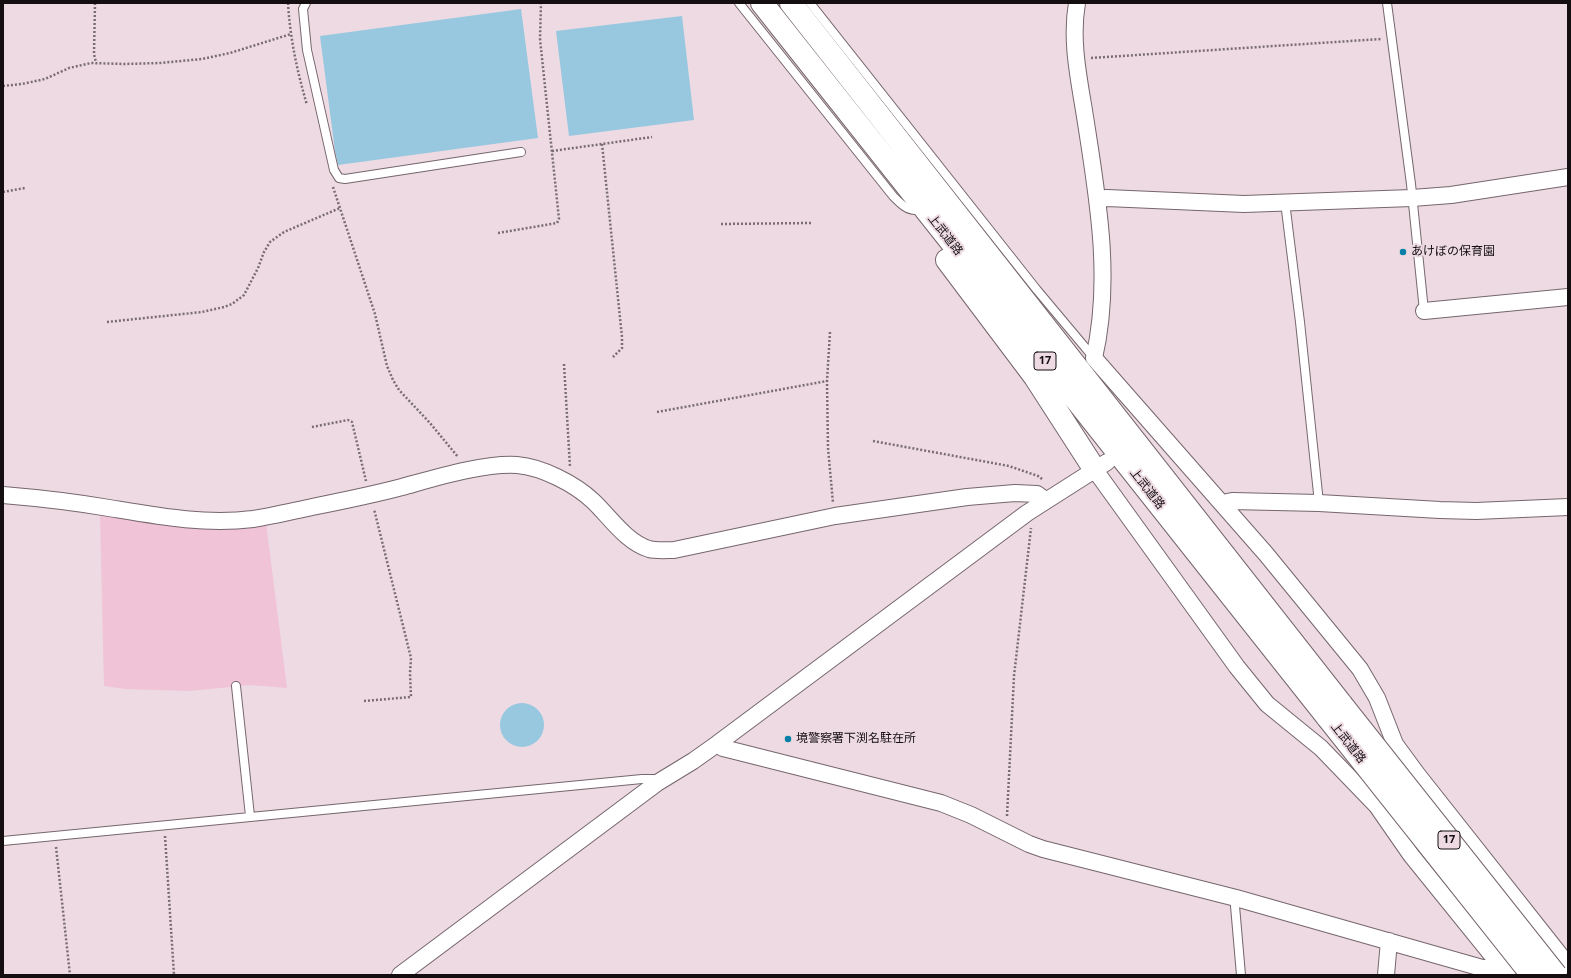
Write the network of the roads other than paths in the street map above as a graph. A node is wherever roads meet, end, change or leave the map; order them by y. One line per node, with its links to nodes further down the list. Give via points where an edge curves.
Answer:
1 (306, 3): 8 (lane, via 303,9 307,50 334,170 339,178)
2 (739, 3): 14 (lane, via 893,196 906,208)
3 (762, 3): 9 (highway, 上武道路 / 17)
4 (791, 3): 27 (highway, 上武道路 / 17)
5 (810, 3): 17 (lane, via 1037,290)
6 (1077, 3): 12 (street, via 1074,31 1076,59)
7 (1387, 3): 11 (lane)
8 (521, 152)
9 (896, 174): 14 (highway); 27 (highway, 上武道路 / 17)
10 (1568, 178): 11 (street, via 1450,196)
11 (1412, 198): 13 (street); 16 (lane)
12 (1098, 199): 13 (street, via 1229,204); 17 (street, via 1102,279)
13 (1285, 202): 24 (lane)
14 (916, 210): 20 (highway, via 953,270)
15 (1568, 297): 16 (street)
16 (1424, 312)
17 (1094, 358): 18 (street)
18 (1155, 426): 19 (street); 23 (street)
19 (1142, 436)
20 (1101, 466): 22 (street); 31 (street, via 1237,667 1267,704 1321,748)
21 (3, 495): 22 (street, via 68,502 188,521 219,521 253,519 469,471 502,465 519,465 536,469 567,483 592,500 623,532 639,544 658,550 674,550 835,516 967,497 1015,493)
22 (1051, 497): 28 (street, via 1026,513)
23 (1222, 503): 24 (street); 29 (street, via 1360,669 1377,698 1395,744)
24 (1319, 503): 25 (street, via 1484,511)
25 (1568, 508)
26 (236, 686): 32 (lane)
27 (1335, 712): 42 (highway, 上武道路 / 17, bridge); 43 (highway, 上武道路 / 17, bridge)
28 (717, 744): 30 (street); 34 (street, via 739,752 941,803 1043,849)
29 (1417, 774): 31 (street); 35 (street)
30 (657, 783): 32 (lane, via 653,779 642,778); 39 (street)
31 (1377, 806): 38 (street, via 1411,855)
32 (250, 816): 33 (lane)
33 (3, 841)
34 (1236, 898): 36 (street); 40 (lane)
35 (1544, 936): 37 (street); 38 (street)
36 (1390, 942): 38 (street, via 1482,968); 41 (street)
37 (1568, 965)
38 (1505, 971)
39 (400, 975)
40 (1241, 975)
41 (1386, 975)
42 (1532, 975)
43 (1556, 975)

